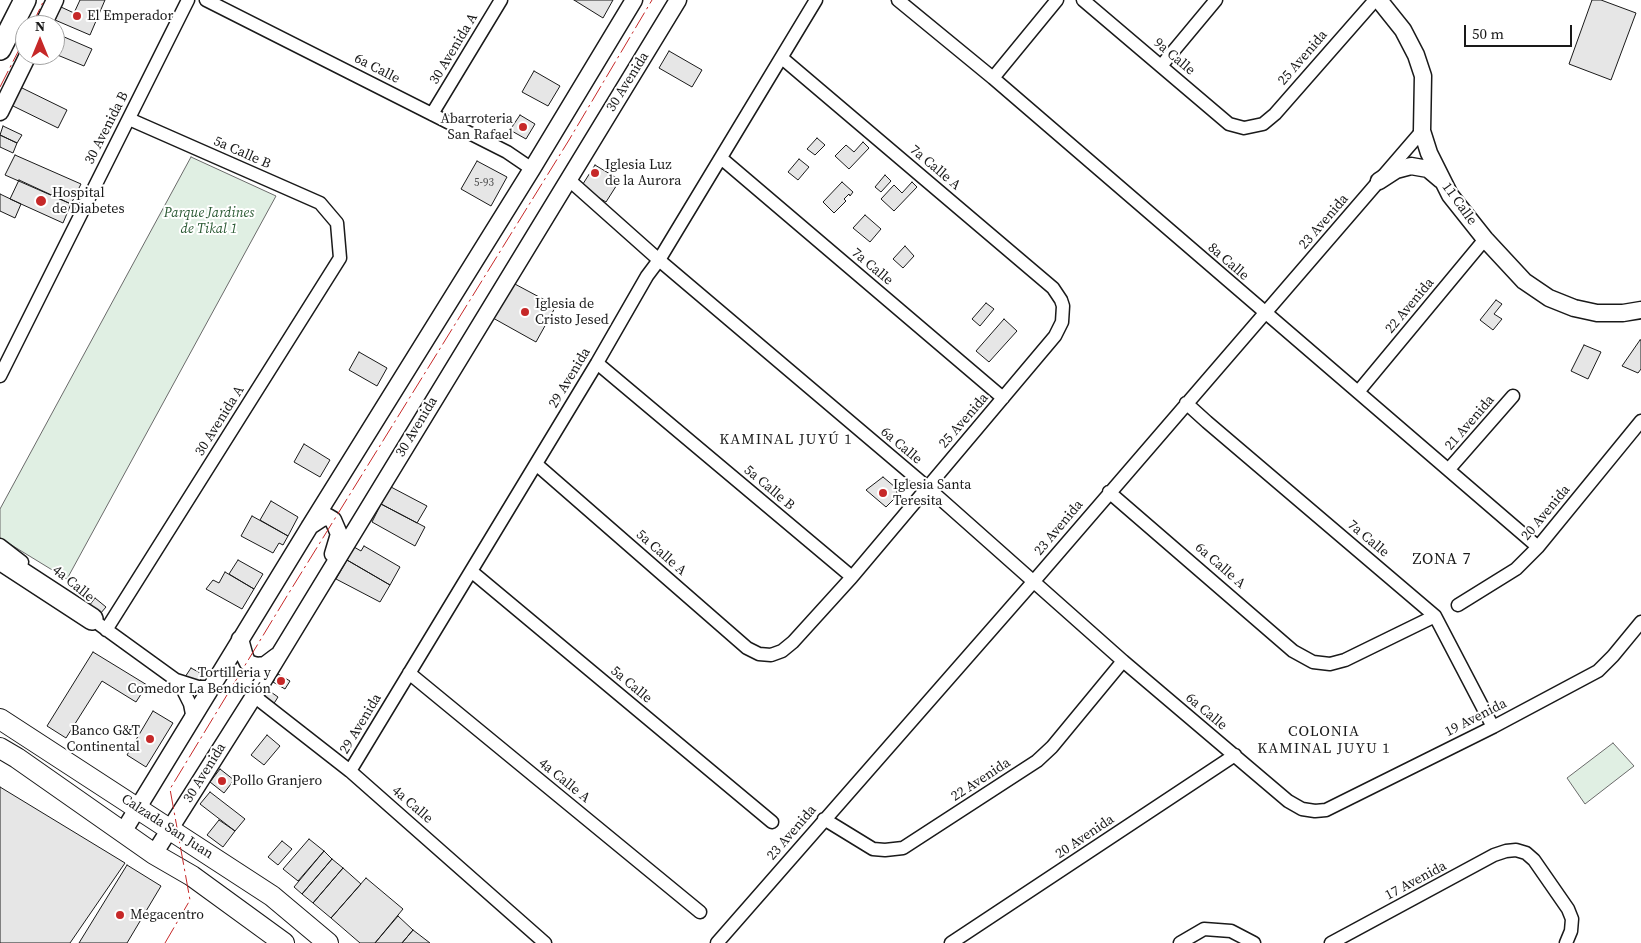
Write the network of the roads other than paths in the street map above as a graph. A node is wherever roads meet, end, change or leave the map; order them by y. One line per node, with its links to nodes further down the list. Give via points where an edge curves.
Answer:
1 (25, 0): 16 (highway)
2 (55, 0): 15 (street)
3 (188, 0): 23 (street, 30 Avenida B)
4 (206, 0): 22 (street, 6a Calle)
5 (634, 0): 27 (street)
6 (678, 0): 28 (street, 30 Avenida)
7 (816, 0): 17 (street, 29 Avenida)
8 (898, 0): 20 (street, 8a Calle)
9 (1057, 0): 20 (street)
10 (1083, 0): 19 (street, 9a Calle)
11 (1216, 0): 19 (street)
12 (1375, 0): 24 (street, 25 Avenida, via 1275,114 1262,124)
13 (1379, 0): 25 (street, 11 Calle, via 1403,30 1423,76)
14 (497, 1): 22 (street, 30 Avenida A)
15 (48, 15)
16 (0, 49)
17 (782, 58): 26 (street, 29 Avenida); 34 (street, 7a Calle A, via 1046,281 1058,294)
18 (23, 65): 21 (street)
19 (1161, 66): 24 (street, 9a Calle, via 1229,124)
20 (993, 78): 36 (street, 8a Calle)
21 (0, 112)
22 (432, 114): 27 (street, 6a Calle, via 507,152)
23 (128, 119): 31 (street, 5a Calle B, via 320,203); 38 (street, 30 Avenida B)
24 (1249, 128)
25 (1422, 132): 29 (street, 11 Calle); 30 (street, 23 Avenida)
26 (721, 158): 33 (street, 29 Avenida); 41 (street, 7a Calle)
27 (532, 169): 48 (street)
28 (568, 179): 33 (street, 6a Calle); 53 (street, 30 Avenida)
29 (1441, 180): 30 (street, via 1428,169 1411,166 1396,170); 32 (street, 11 Calle)
30 (1379, 181): 36 (street, 23 Avenida)
31 (337, 223): 59 (street, 30 Avenida A, via 340,258)
32 (1485, 239): 35 (street, 11 Calle, via 1524,281 1549,298 1597,313); 39 (street, 22 Avenida)
33 (660, 260): 37 (street, 29 Avenida, via 647,276); 46 (street, 6a Calle)
34 (1063, 306): 41 (street, 25 Avenida, via 1062,322 1055,336)
35 (1641, 310)
36 (1264, 313): 39 (street, 8a Calle); 42 (street, 23 Avenida)
37 (597, 363): 44 (street, 29 Avenida); 54 (street, 5a Calle B)
38 (0, 376)
39 (1358, 392): 45 (street, 8a Calle)
40 (1513, 396): 45 (street, 21 Avenida)
41 (1003, 398): 46 (street, 25 Avenida)
42 (1186, 403): 47 (street, 23 Avenida); 57 (street, 7a Calle)
43 (1641, 421): 50 (street, 20 Avenida)
44 (536, 464): 52 (street, 29 Avenida); 62 (street, 5a Calle A, via 747,648 758,654)
45 (1449, 469): 50 (street, 8a Calle)
46 (927, 487): 54 (street, 25 Avenida); 55 (street, 6a Calle)
47 (1109, 492): 55 (street, 23 Avenida); 57 (street, 6a Calle A, via 1293,650 1313,662 1326,664 1345,660)
48 (310, 526): 53 (street, via 328,518 333,520 339,534); 60 (street)
49 (0, 545): 59 (street, 4a Calle)
50 (1538, 547): 56 (street, 20 Avenida, via 1516,569)
51 (0, 559): 59 (highway)
52 (471, 571): 64 (street, 29 Avenida); 77 (street, 5a Calle)
53 (325, 577): 61 (street, 30 Avenida)
54 (852, 577): 62 (street, 25 Avenida, via 792,642)
55 (1034, 581): 63 (street, 6a Calle); 76 (street, 23 Avenida)
56 (1458, 605)
57 (1435, 616): 70 (street, 7a Calle)
58 (1641, 622): 70 (street, 19 Avenida, via 1598,670)
59 (99, 624): 65 (street, 4a Calle)
60 (240, 639): 61 (street, via 248,663 265,665); 66 (street)
61 (279, 655): 67 (street, 30 Avenida)
62 (771, 655)
63 (1123, 661): 72 (street, 6a Calle); 76 (street, 22 Avenida, via 1037,761 903,848 873,849)
64 (409, 673): 73 (street, 29 Avenida); 81 (street, 4a Calle A)
65 (176, 680): 66 (street, 4a Calle, via 198,687 208,687); 69 (street, 4a Calle, via 190,704 192,714)
66 (214, 682): 69 (street)
67 (254, 696): 73 (street, 4a Calle); 78 (street, 30 Avenida)
68 (0, 719): 74 (main road, Calzada San Juan)
69 (189, 722): 74 (street)
70 (1493, 727): 75 (street, 19 Avenida, via 1326,810)
71 (0, 748): 79 (main road, Calzada San Juan)
72 (1235, 755): 75 (street, 6a Calle, via 1288,802); 86 (street, 20 Avenida)
73 (350, 771): 84 (street, 4a Calle)
74 (137, 808): 78 (main road, Calzada San Juan); 79 (street)
75 (1307, 810)
76 (824, 819): 85 (street, 23 Avenida)
77 (772, 822)
78 (170, 829): 80 (street, 30 Avenida); 83 (main road, Calzada San Juan, via 272,896)
79 (123, 832): 80 (main road, Calzada San Juan)
80 (154, 854): 82 (main road, Calzada San Juan, via 192,876)
81 (700, 912)
82 (284, 943)
83 (328, 943)
84 (545, 943)
85 (717, 943)
86 (951, 943)
87 (1180, 943): 88 (street, via 1204,929 1231,932)
88 (1254, 943)
89 (1331, 943): 90 (street, 17 Avenida, via 1494,855 1516,850 1534,860 1568,909 1572,919)
90 (1566, 943)

